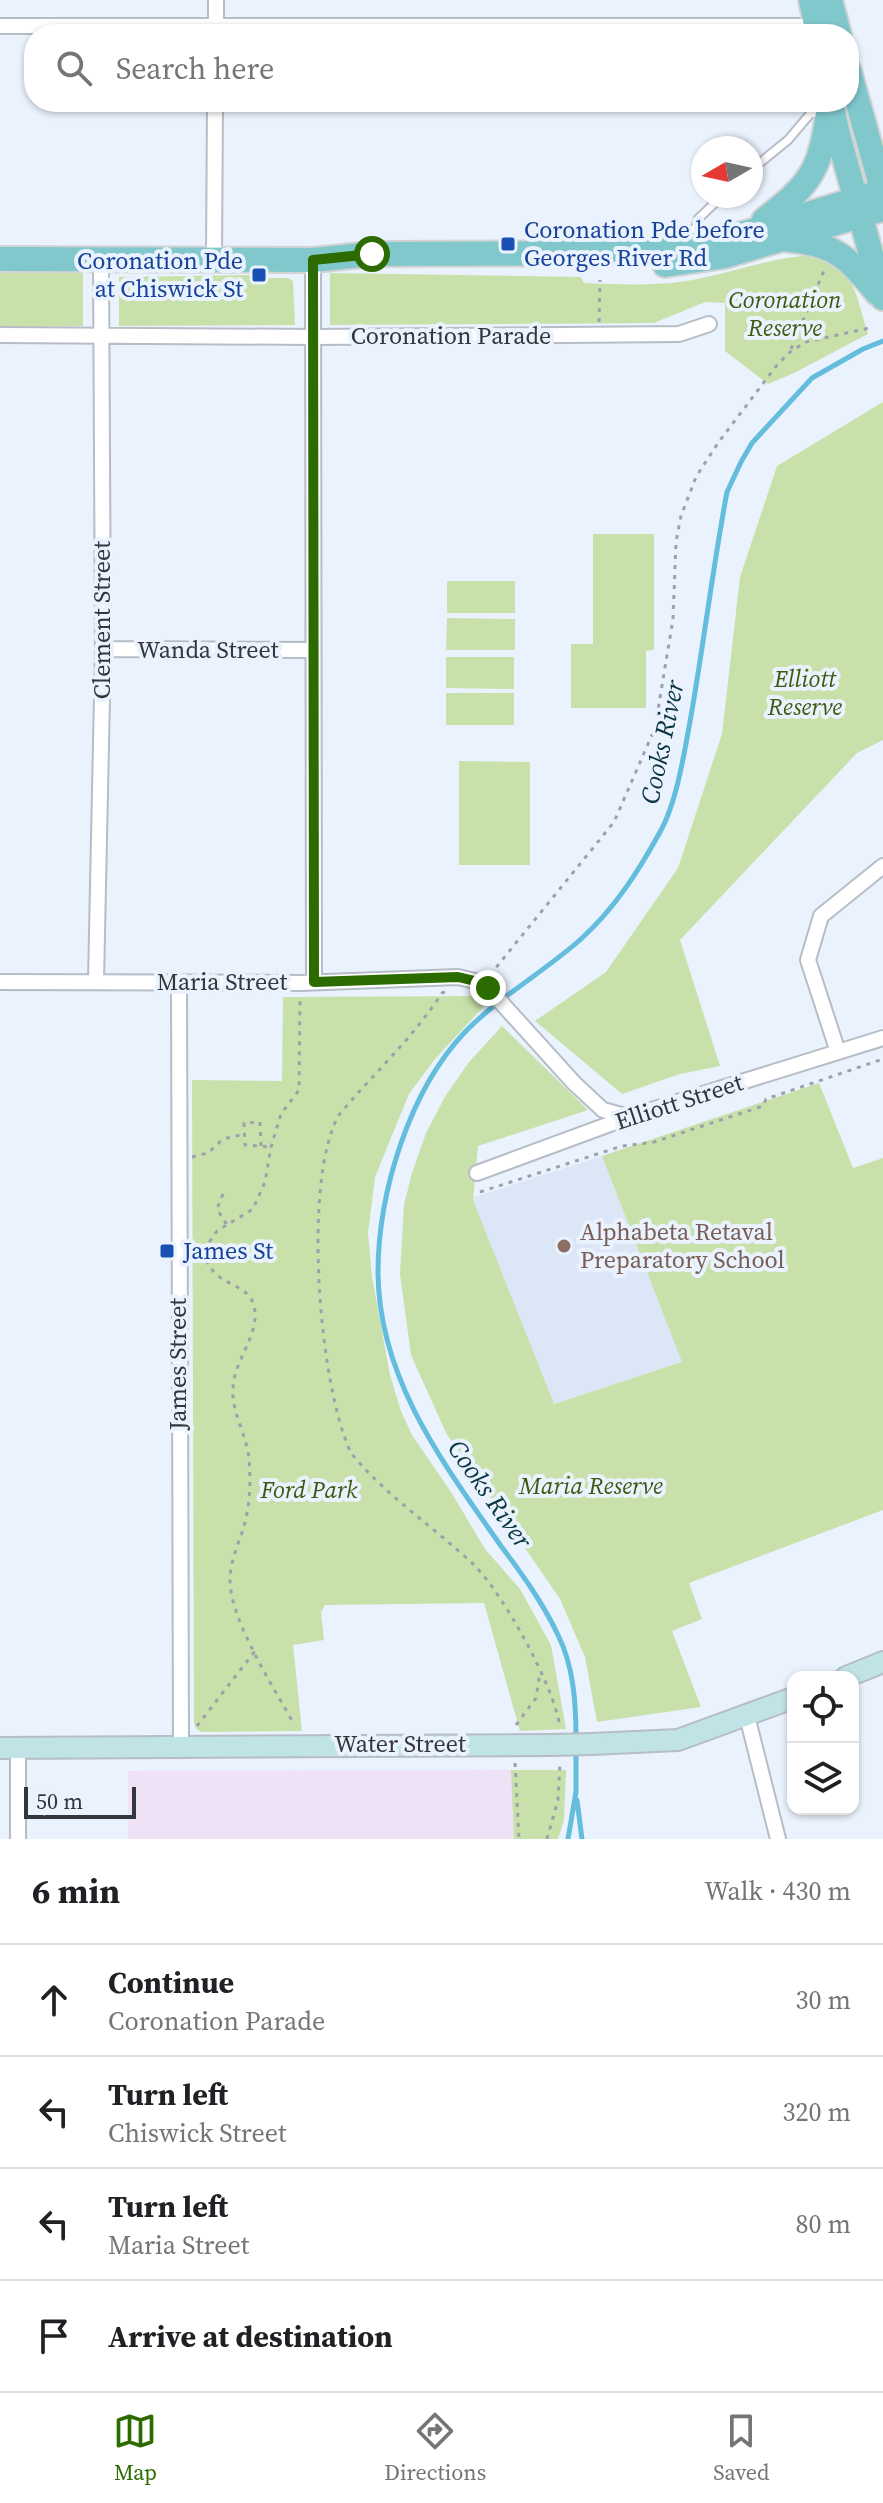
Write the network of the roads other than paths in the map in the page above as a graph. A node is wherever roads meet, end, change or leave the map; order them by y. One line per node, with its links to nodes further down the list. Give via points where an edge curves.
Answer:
1 (216, 0): 4 (street)
2 (811, 0): 5 (main road)
3 (830, 0): 6 (main road)
4 (216, 24)
5 (821, 24)
6 (825, 24)
7 (0, 26): 8 (street)
8 (24, 26)
9 (859, 107): 15 (main road)
10 (215, 112): 23 (street)
11 (814, 112): 14 (lane)
12 (828, 112): 18 (main road, via 810,179)
13 (832, 112): 17 (main road)
14 (763, 160)
15 (883, 192): 17 (main road)
16 (709, 208): 20 (lane, via 698,219)
17 (866, 214): 18 (main road); 19 (main road); 25 (main road)
18 (749, 232): 20 (main road)
19 (780, 239): 24 (main road, via 701,262 646,266 376,267); 25 (main road, via 835,250)
20 (690, 246): 24 (main road, via 629,253 372,254)
21 (0, 259): 22 (main road)
22 (101, 259): 23 (main road); 27 (street, Clement Street)
23 (214, 259): 24 (main road)
24 (313, 260): 29 (street)
25 (883, 299)
26 (709, 324): 29 (street, Coronation Parade, via 679,334)
27 (101, 334): 28 (street, Coronation Parade); 29 (street, Coronation Parade); 30 (street, Clement Street)
28 (0, 335)
29 (313, 337): 31 (street)
30 (103, 649): 31 (street, Wanda Street); 33 (street, Clement Street)
31 (312, 650): 36 (street)
32 (883, 866): 38 (street, via 821,916 808,960)
33 (96, 981): 34 (street, Maria Street); 35 (street, Maria Street)
34 (0, 982)
35 (179, 982): 36 (street, Maria Street); 45 (street, James Street)
36 (307, 982): 39 (street, Maria Street, via 458,977 484,986 603,1110)
37 (883, 1038): 38 (street, Elliott Street)
38 (838, 1052): 39 (street, Elliott Street)
39 (629, 1117): 40 (street, Elliott Street)
40 (477, 1173)
41 (883, 1662): 42 (main road)
42 (859, 1672)
43 (787, 1700): 44 (main road, Water Street)
44 (747, 1716): 45 (main road, Water Street, bridge, via 665,1742); 48 (street)
45 (181, 1746): 46 (main road, Water Street)
46 (9, 1748): 47 (street)
47 (18, 1839)
48 (778, 1839)

